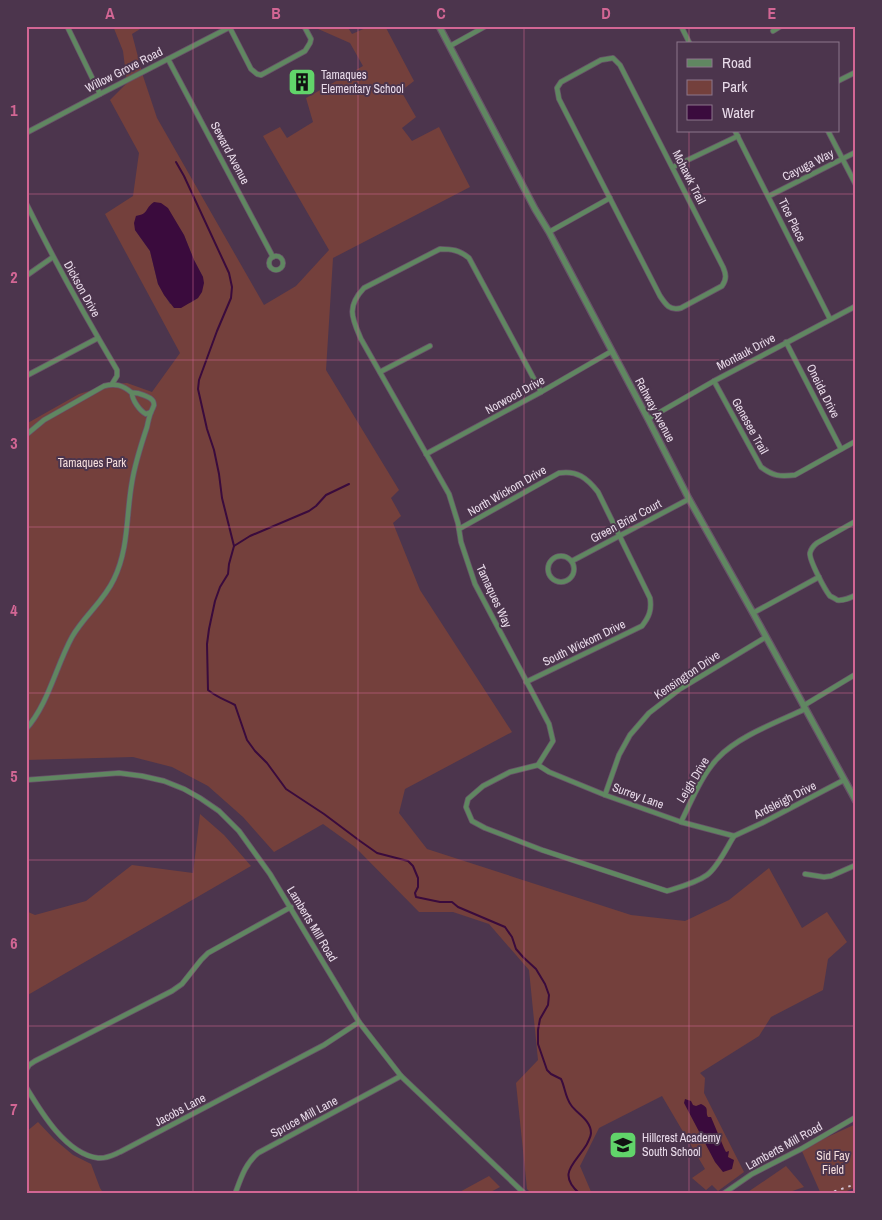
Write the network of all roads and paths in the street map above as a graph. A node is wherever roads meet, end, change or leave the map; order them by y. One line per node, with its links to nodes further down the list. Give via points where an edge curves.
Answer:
1 (66, 26): 14 (street)
2 (439, 26): 10 (street, Rahway Avenue)
3 (486, 26): 10 (street)
4 (681, 26): 9 (street)
5 (781, 26): 8 (street)
6 (231, 27): 7 (street, via 252,69 261,75 305,51 311,39); 11 (street, Willow Grove Road)
7 (305, 27)
8 (773, 31)
9 (689, 42)
10 (450, 46): 26 (street, Rahway Avenue)
11 (168, 59): 14 (street, Willow Grove Road); 28 (street, Seward Avenue)
12 (856, 72): 13 (street)
13 (840, 80)
14 (100, 94): 17 (street, Willow Grove Road)
15 (736, 132): 18 (street, Tice Place)
16 (828, 132): 20 (street)
17 (26, 133)
18 (738, 136): 21 (street); 23 (street, Tice Place)
19 (856, 152): 20 (street, Cayuga Way)
20 (842, 159): 22 (street); 23 (street, Cayuga Way)
21 (673, 167): 24 (street, Mohawk Trail, via 620,65 613,58 601,60 561,82 557,88 558,99); 24 (street, Mohawk Trail, via 726,274 722,286 681,308 666,305)
22 (856, 185)
23 (769, 196): 31 (street, Tice Place)
24 (610, 198): 26 (street)
25 (26, 203): 27 (street, Dickson Drive)
26 (549, 232): 35 (street, Rahway Avenue)
27 (53, 257): 29 (street); 32 (street, Dickson Drive)
28 (273, 257)
29 (26, 276)
30 (856, 306): 31 (street, Montauk Drive)
31 (830, 319): 33 (street, Montauk Drive)
32 (98, 338): 37 (street); 39 (street, Dickson Drive, via 118,370)
33 (786, 342): 38 (street, Montauk Drive); 46 (street, Oneida Drive)
34 (430, 346): 36 (street)
35 (612, 351): 40 (street, Norwood Drive); 43 (street, Rahway Avenue)
36 (380, 372): 40 (street, Tamaques Way, via 352,318 357,295 364,288 429,253 450,249 469,258); 47 (street, Tamaques Way)
37 (26, 376)
38 (714, 381): 43 (street, Montauk Drive); 46 (street, Genesee Trail, via 761,467 769,473 795,475)
39 (112, 384): 41 (street); 44 (street, via 53,414)
40 (541, 392): 47 (street, Norwood Drive)
41 (132, 393): 42 (street, via 142,412); 42 (street, via 137,392 153,400)
42 (151, 412): 60 (street, via 131,485 124,548 115,578 72,637 41,708)
43 (648, 420): 48 (street, Rahway Avenue)
44 (26, 435)
45 (856, 441): 46 (street, Genesee Trail)
46 (841, 449)
47 (426, 454): 50 (street, Tamaques Way, via 449,494)
48 (689, 499): 51 (street, Green Briar Court); 55 (street, Rahway Avenue)
49 (856, 521): 53 (street, via 813,546 810,555)
50 (459, 529): 51 (street, North Wickom Drive, via 559,473 569,471 589,481 598,492); 58 (street, Tamaques Way, via 475,584)
51 (620, 536): 52 (street, Green Briar Court); 58 (street, South Wickom Drive, via 650,598 649,618 642,626)
52 (572, 561): 52 (street, via 566,556 554,558 548,569 552,578 559,582 570,579 574,572)
53 (819, 577): 54 (street, via 836,600); 55 (street)
54 (856, 595)
55 (753, 613): 56 (street, Rahway Avenue)
56 (766, 637): 59 (street, Rahway Avenue); 64 (street, Kensington Drive, via 680,689 649,713 630,735 619,755)
57 (856, 674): 59 (street, Leigh Drive)
58 (526, 682): 61 (street, Tamaques Way, via 549,724 553,741)
59 (804, 707): 63 (street, Rahway Avenue); 66 (street, Leigh Drive, via 738,742 717,758)
60 (26, 729)
61 (538, 765): 64 (street, Surrey Lane); 67 (street, via 510,772 483,786 468,799 466,807 472,821 542,850 667,891 707,875)
62 (26, 780): 70 (street, Lamberts Mill Road, via 119,773 164,781 184,789 219,811 239,831)
63 (844, 780): 65 (street, Rahway Avenue); 67 (street, Ardsleigh Drive)
64 (605, 794): 66 (street, Surrey Lane)
65 (856, 801)
66 (681, 822): 67 (street, Surrey Lane)
67 (734, 836)
68 (856, 865): 69 (street, via 831,876)
69 (805, 874)
70 (291, 907): 71 (street, Lamberts Mill Road); 72 (street, via 208,953 172,991 35,1061)
71 (359, 1022): 73 (street, Lamberts Mill Road); 74 (street, Jacobs Lane, via 315,1049 106,1157 86,1154 63,1138 50,1125)
72 (26, 1070)
73 (401, 1076): 76 (street, Spruce Mill Lane, via 258,1153 243,1172); 77 (street, Lamberts Mill Road)
74 (26, 1087)
75 (856, 1117): 78 (street, Lamberts Mill Road, via 752,1174)
76 (235, 1194)
77 (525, 1194)
78 (723, 1194)

